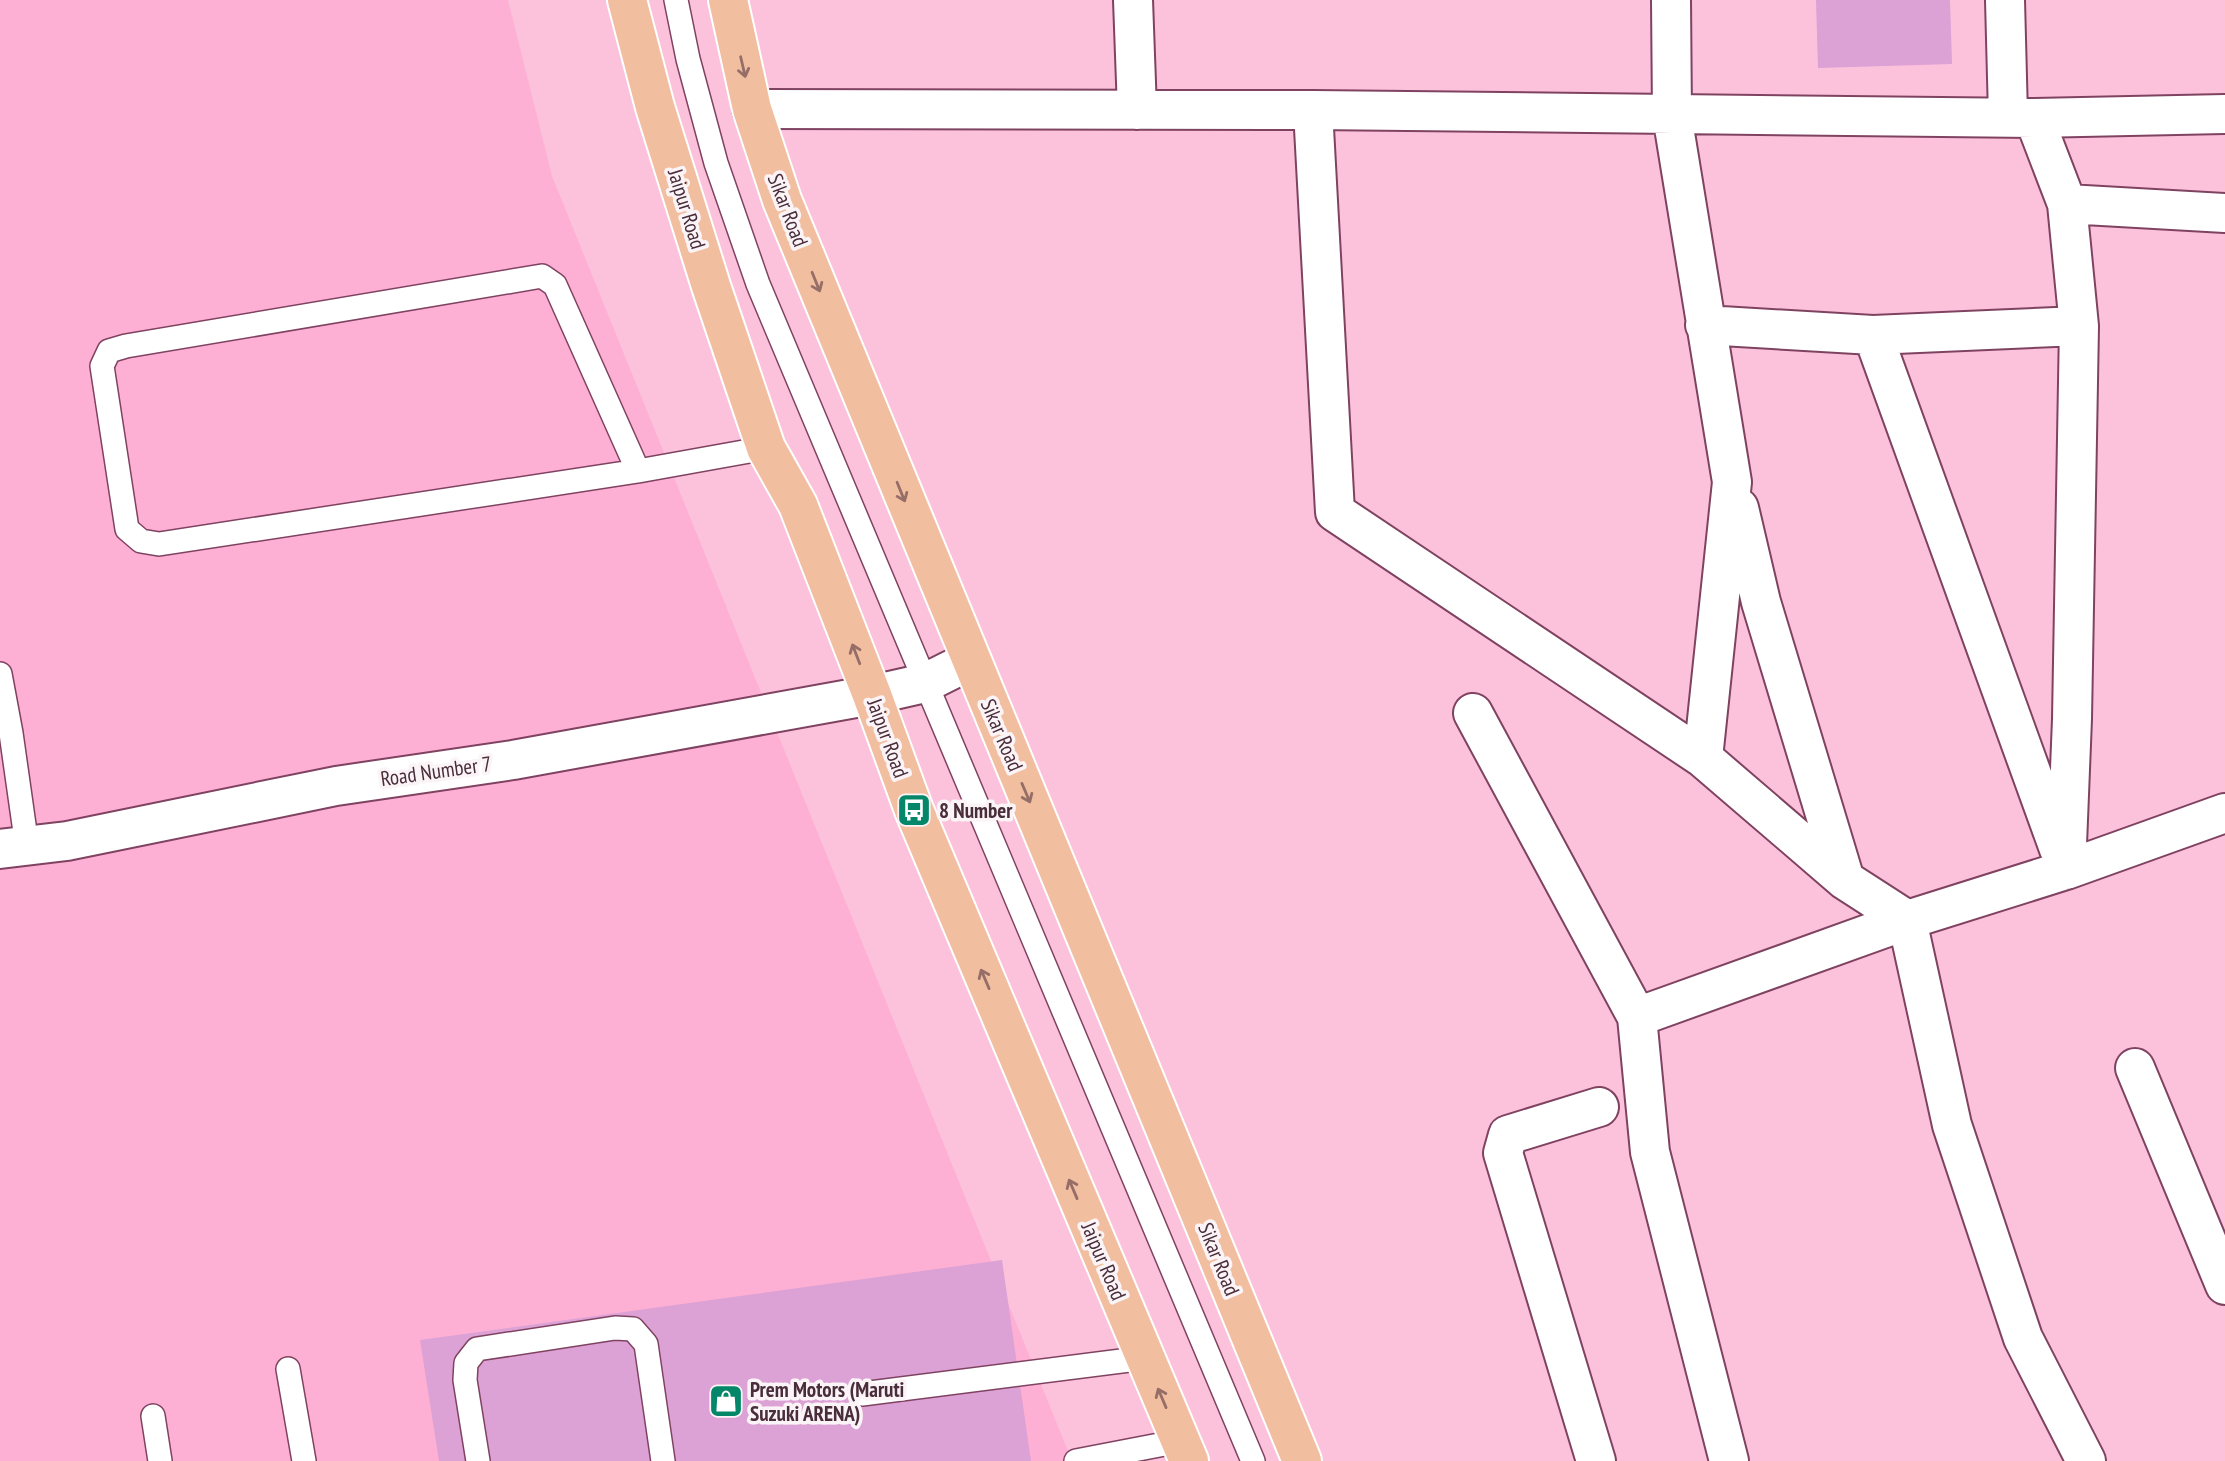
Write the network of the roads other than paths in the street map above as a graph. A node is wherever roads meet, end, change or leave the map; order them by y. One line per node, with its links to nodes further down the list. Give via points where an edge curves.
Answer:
1 (627, 0): 18 (main road, Jaipur Road, via 655,107)
2 (676, 0): 23 (lane, via 716,163 758,284)
3 (727, 0): 7 (main road, Sikar Road, one-way to 7)
4 (1133, 0): 8 (street)
5 (1671, 0): 11 (street)
6 (2005, 0): 12 (street)
7 (752, 109): 8 (street); 21 (main road, Sikar Road, one-way to 21, via 782,200)
8 (1137, 110): 9 (street)
9 (1313, 110): 11 (street); 26 (street, via 1335,512)
10 (2225, 114): 12 (street)
11 (1672, 115): 12 (street); 15 (street)
12 (2021, 117): 13 (street)
13 (2067, 204): 14 (street); 16 (street)
14 (2225, 213)
15 (1705, 325): 17 (street); 20 (street)
16 (2079, 326): 17 (street); 29 (street)
17 (1873, 335): 29 (street)
18 (765, 448): 19 (lane); 24 (main road, Jaipur Road, one-way to 18, via 798,505)
19 (638, 471): 19 (lane, via 159,544 141,541 127,529 102,366 109,351 126,346 542,275 555,285)
20 (1732, 482): 26 (street); 30 (street, via 1761,602)
21 (971, 660): 23 (street, Road Number 7); 47 (main road, Sikar Road, one-way to 47)
22 (0, 674): 28 (lane, via 11,733)
23 (925, 683): 24 (street, Road Number 7); 46 (lane)
24 (872, 695): 28 (street, Road Number 7, via 513,760 336,786); 36 (main road, Jaipur Road, one-way to 24, via 914,810)
25 (1472, 713): 32 (street)
26 (1703, 758): 30 (street)
27 (2225, 813): 29 (street)
28 (14, 848)
29 (2066, 870): 31 (street)
30 (1845, 880): 31 (street)
31 (1907, 920): 32 (street); 50 (street, via 1952,1125 2022,1338)
32 (1637, 1017): 49 (street, via 1650,1152)
33 (2135, 1068): 35 (street)
34 (1599, 1107): 48 (street, via 1508,1135 1503,1153)
35 (2225, 1285)
36 (1145, 1358): 38 (lane); 40 (main road, Jaipur Road, one-way to 36)
37 (288, 1369): 42 (lane)
38 (862, 1394)
39 (153, 1416): 41 (lane)
40 (1185, 1451): 45 (lane)
41 (160, 1461)
42 (304, 1461)
43 (478, 1461): 44 (lane, via 465,1380 466,1363 477,1349 615,1328 633,1329 646,1344)
44 (663, 1461)
45 (1076, 1461)
46 (1253, 1461)
47 (1302, 1461)
48 (1596, 1461)
49 (1729, 1461)
50 (2085, 1461)

